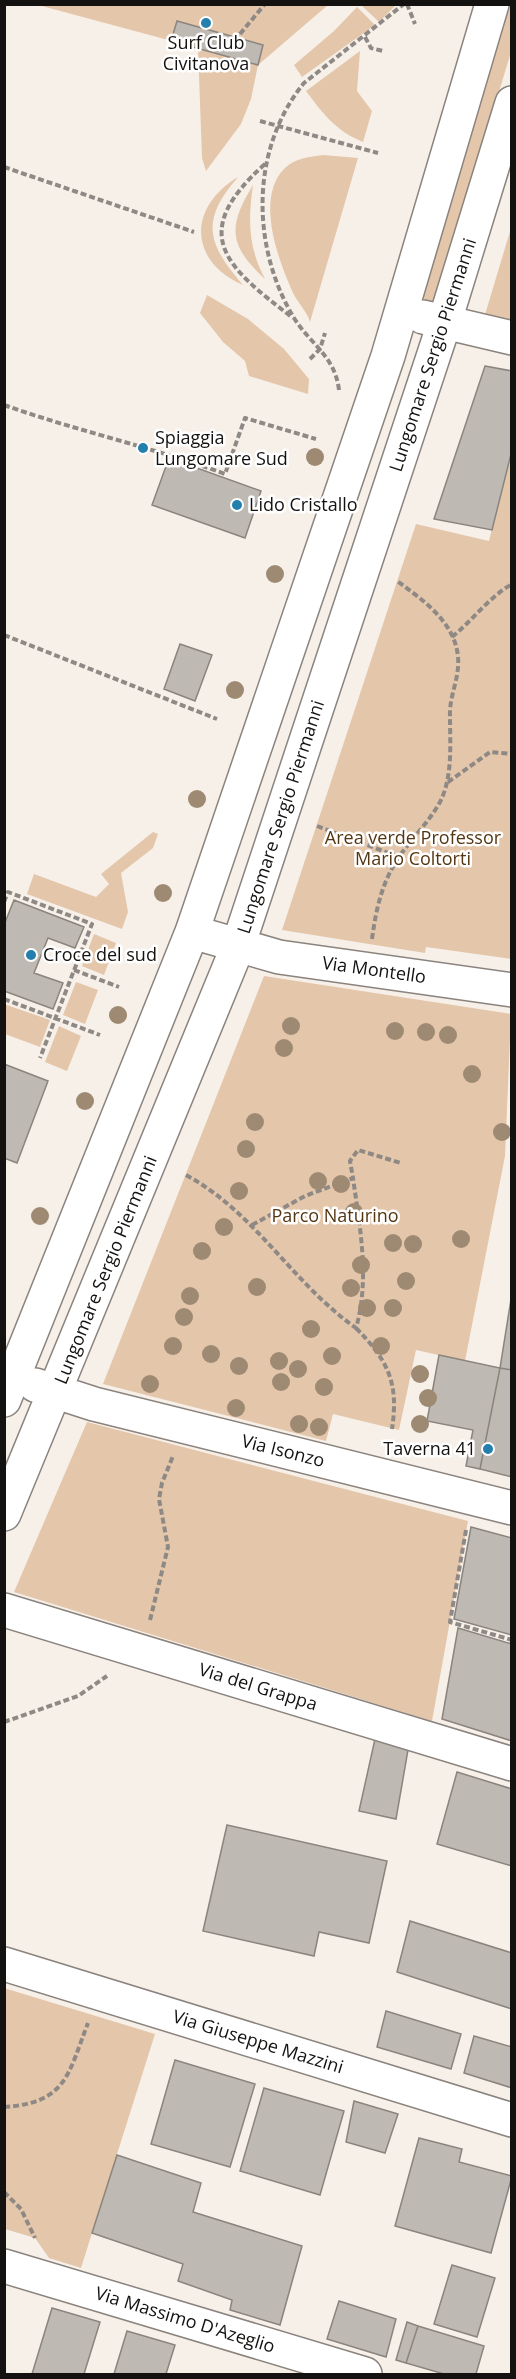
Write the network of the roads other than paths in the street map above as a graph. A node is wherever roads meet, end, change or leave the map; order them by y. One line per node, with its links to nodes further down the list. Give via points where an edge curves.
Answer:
1 (492, 4): 3 (street)
2 (512, 103): 4 (street, Lungomare Sergio Piermanni)
3 (402, 310): 4 (street); 6 (street)
4 (444, 324): 5 (street); 7 (street, Lungomare Sergio Piermanni)
5 (512, 338)
6 (192, 932): 7 (street, Via Montello); 9 (street)
7 (238, 946): 8 (street, Via Montello, via 279,957); 10 (street, Lungomare Sergio Piermanni)
8 (512, 990)
9 (9, 1388): 10 (street, Via Isonzo)
10 (55, 1393): 11 (street, Via Isonzo); 12 (street, Lungomare Sergio Piermanni)
11 (512, 1508)
12 (4, 1514)
13 (4, 1610): 14 (street, Via del Grappa)
14 (512, 1764)
15 (4, 1964): 16 (street, Via Giuseppe Mazzini)
16 (512, 2120)
17 (4, 2266): 18 (street, Via Massimo D'Azeglio)
18 (365, 2374)

